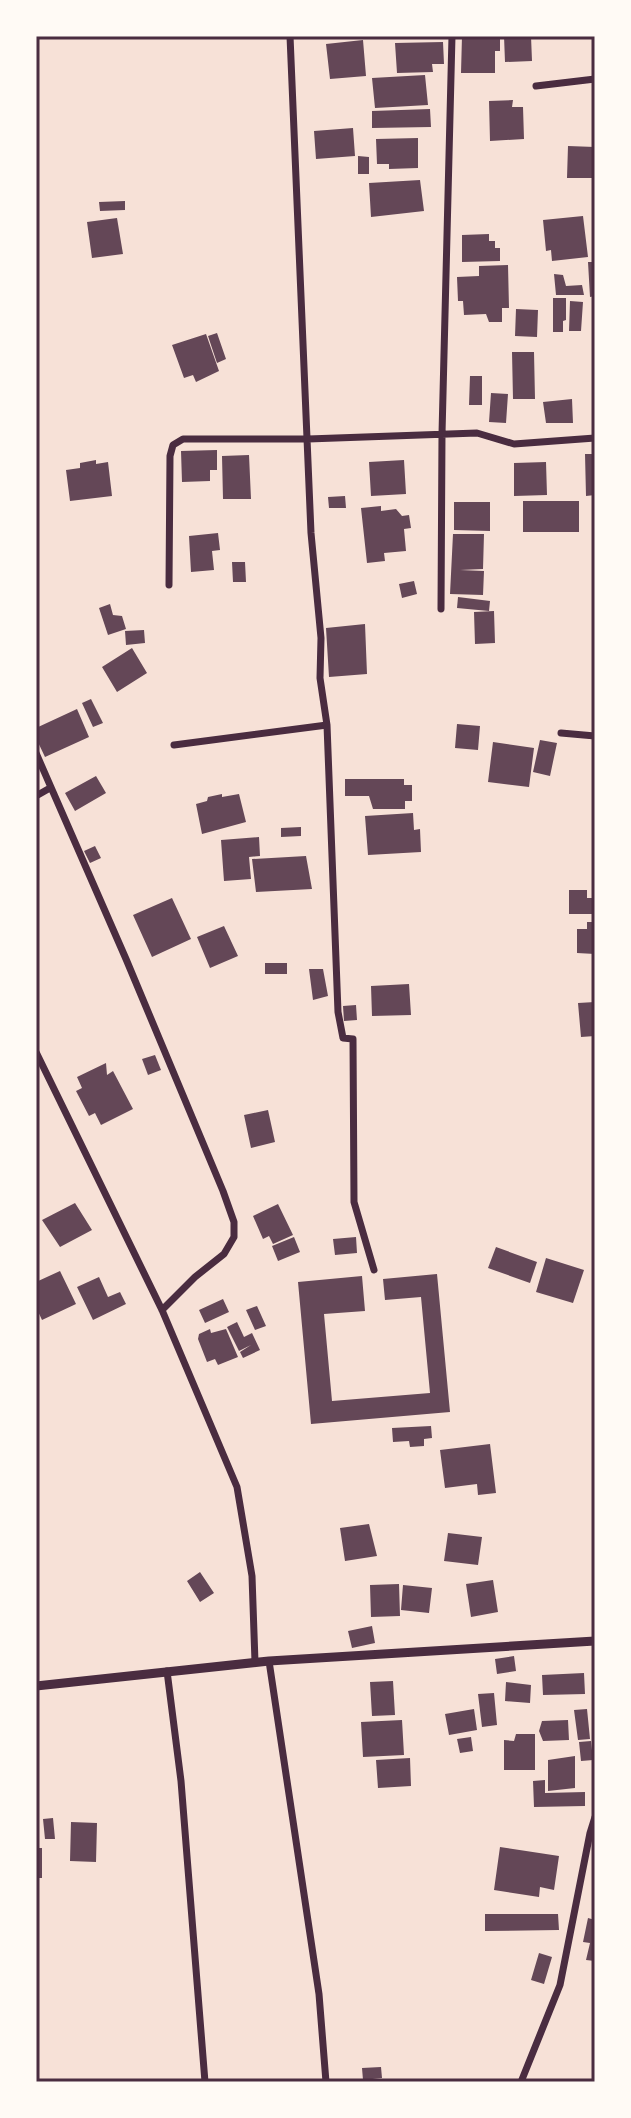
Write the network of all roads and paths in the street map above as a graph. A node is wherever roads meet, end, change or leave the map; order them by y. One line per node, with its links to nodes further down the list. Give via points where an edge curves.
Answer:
1 (290, 36): 7 (street)
2 (452, 36): 5 (street)
3 (595, 79): 4 (street)
4 (536, 86)
5 (442, 434): 6 (street, via 477,433 514,444); 7 (street); 9 (street)
6 (595, 438)
7 (308, 439): 8 (street, via 183,439 173,445); 10 (street)
8 (169, 585)
9 (441, 609)
10 (327, 725): 13 (street); 18 (street, via 338,1012 343,1038 353,1039 354,1202)
11 (561, 733): 12 (street)
12 (595, 736)
13 (174, 745)
14 (36, 753): 15 (street)
15 (50, 788): 16 (street); 19 (street, via 133,973 234,1222 234,1237 224,1254)
16 (36, 796)
17 (36, 1052): 19 (street)
18 (374, 1270)
19 (162, 1310): 22 (street, via 237,1487 252,1576)
20 (595, 1641): 21 (street)
21 (269, 1661): 22 (street); 27 (street, via 319,1994)
22 (255, 1662): 23 (street)
23 (167, 1671): 24 (street); 26 (street)
24 (36, 1686)
25 (595, 1817): 28 (street, via 560,1985)
26 (205, 2082)
27 (326, 2082)
28 (521, 2082)

